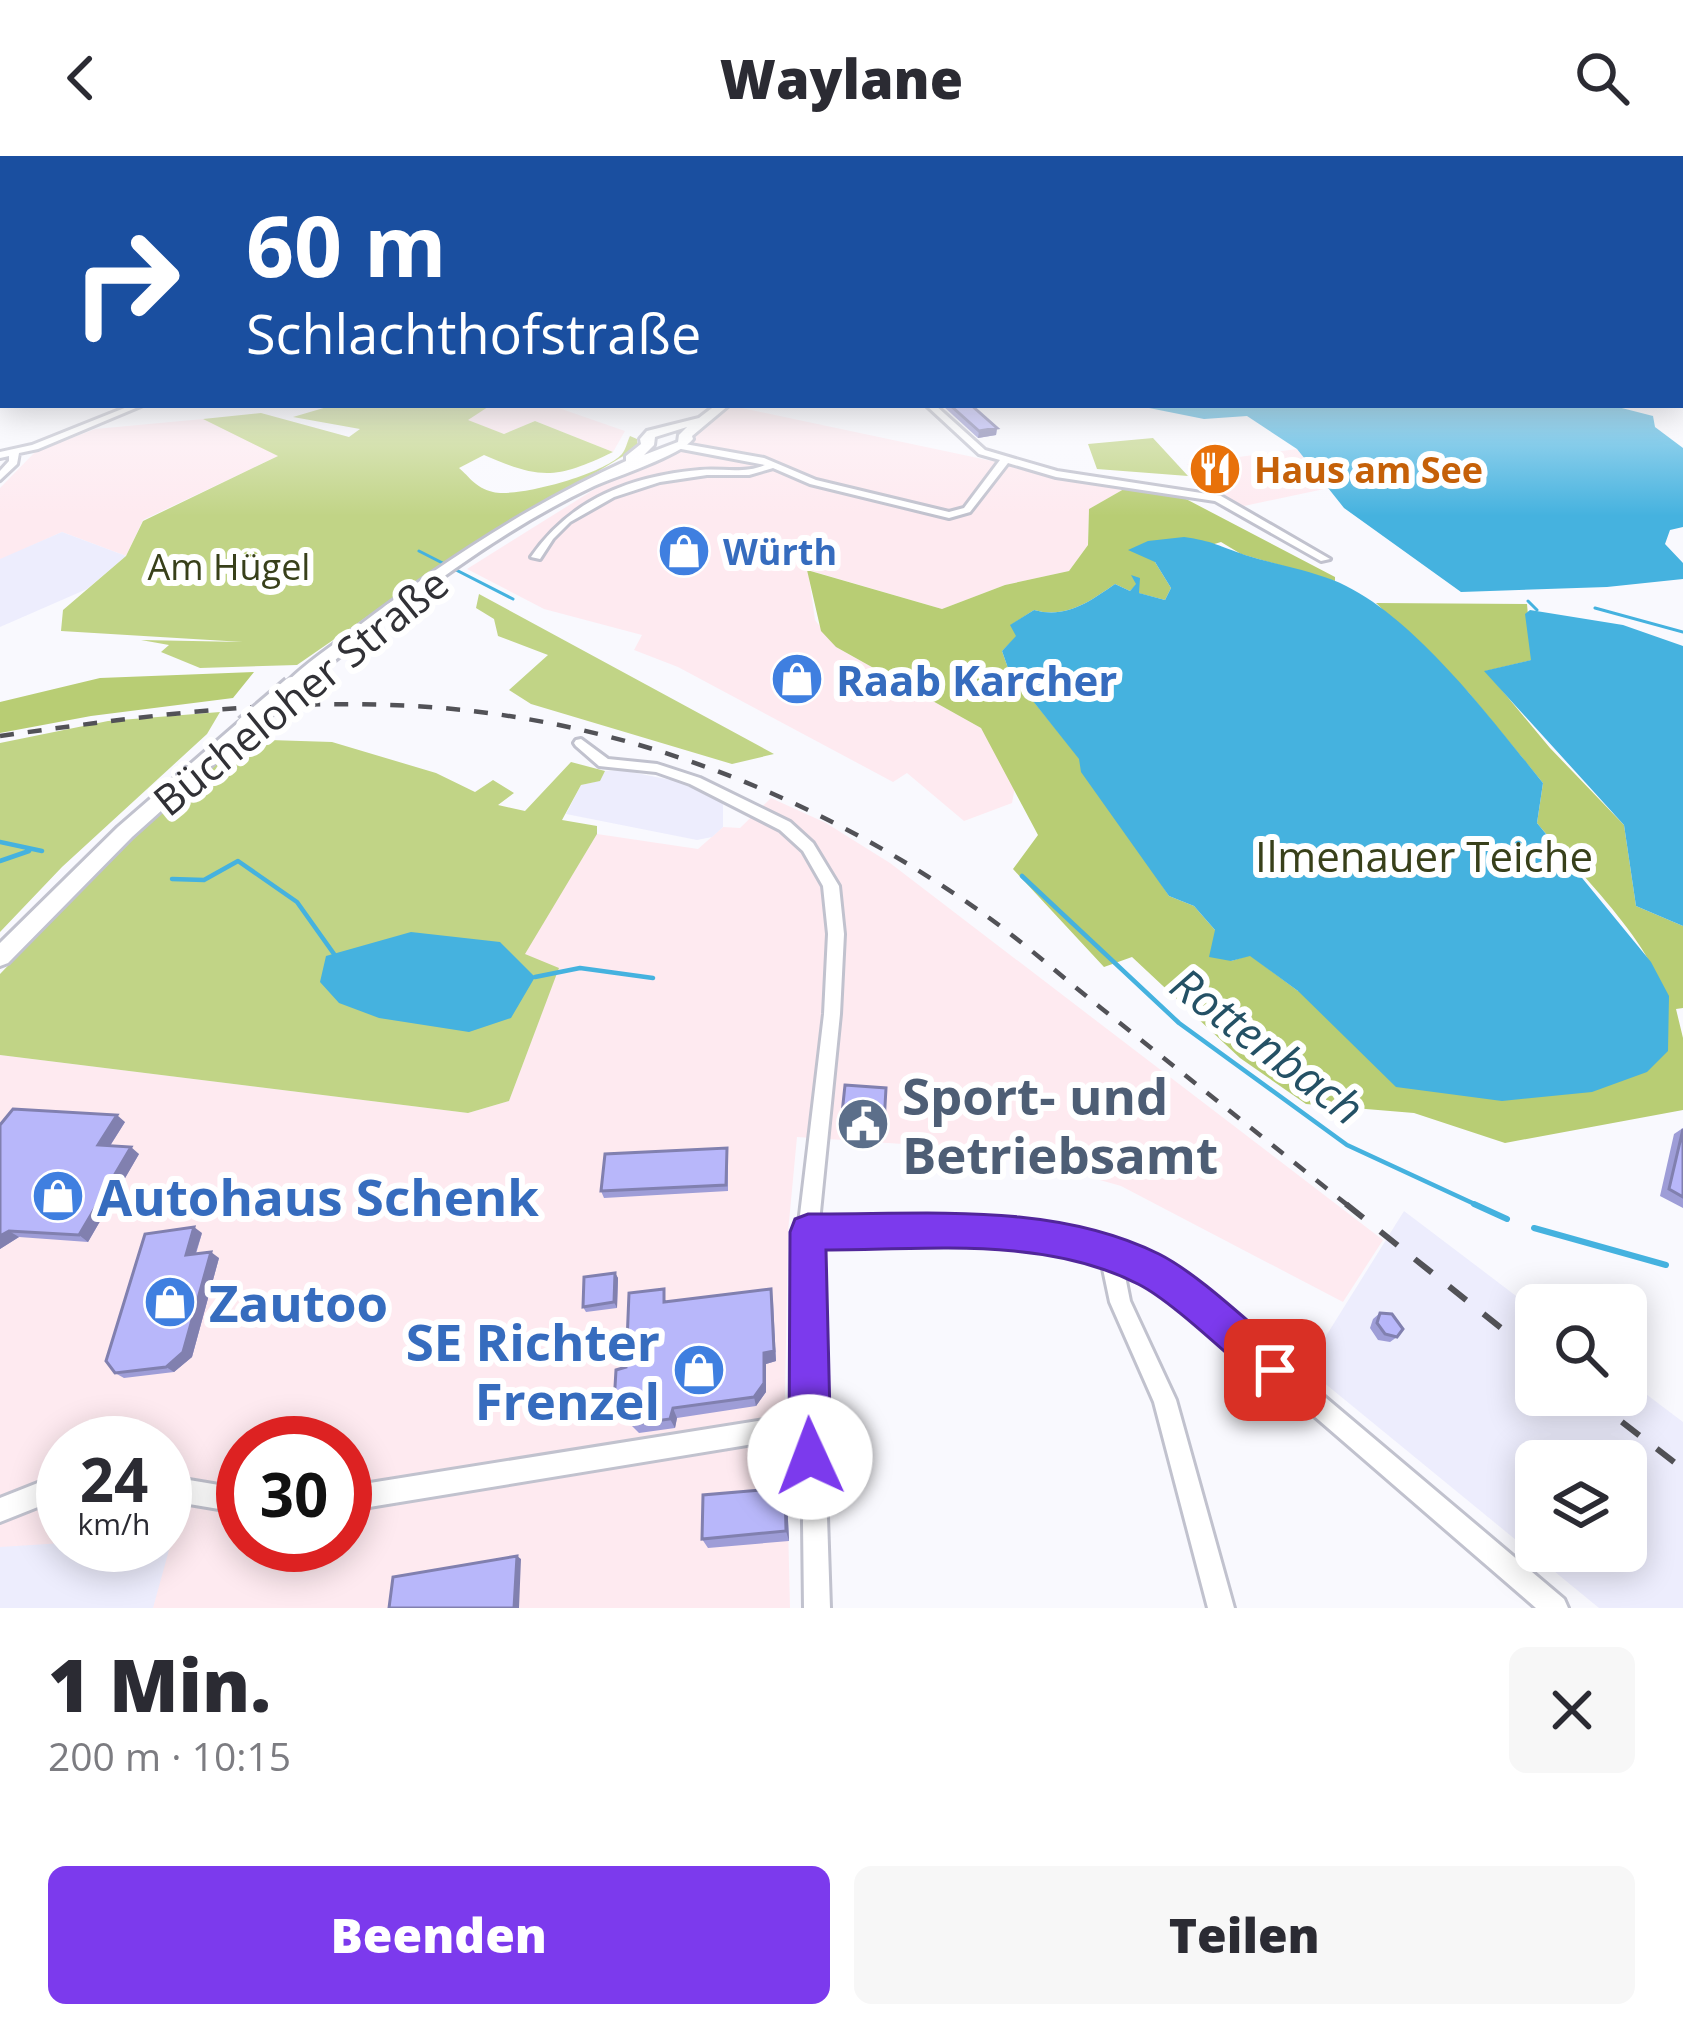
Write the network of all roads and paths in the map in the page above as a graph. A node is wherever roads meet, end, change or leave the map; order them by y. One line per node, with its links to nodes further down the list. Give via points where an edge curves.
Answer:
1 (132, 408): 5 (street)
2 (718, 408): 4 (main road, Bücheloher Straße)
3 (933, 408): 7 (street, via 972,448)
4 (680, 438): 8 (street); 13 (main road, Bücheloher Straße, bridge, via 473,554 292,686 125,832)
5 (14, 453): 6 (street); 9 (street)
6 (0, 455)
7 (1005, 460): 8 (street, via 967,510 949,515); 11 (street, via 1218,498)
8 (772, 465): 10 (street, via 616,489 556,532)
9 (0, 477)
10 (536, 557)
11 (1325, 559)
12 (581, 743): 14 (street, via 604,763 695,781 785,826 831,886 835,974)
13 (0, 956)
14 (808, 1232): 15 (street, via 1003,1233); 16 (street)
15 (1112, 1257): 21 (street, via 1120,1302 1165,1400); 22 (street, via 1150,1269 1223,1324)
16 (809, 1424): 17 (street); 20 (street)
17 (372, 1495)
18 (36, 1496): 19 (street)
19 (0, 1510)
20 (817, 1608)
21 (1221, 1608)
22 (1555, 1608)

